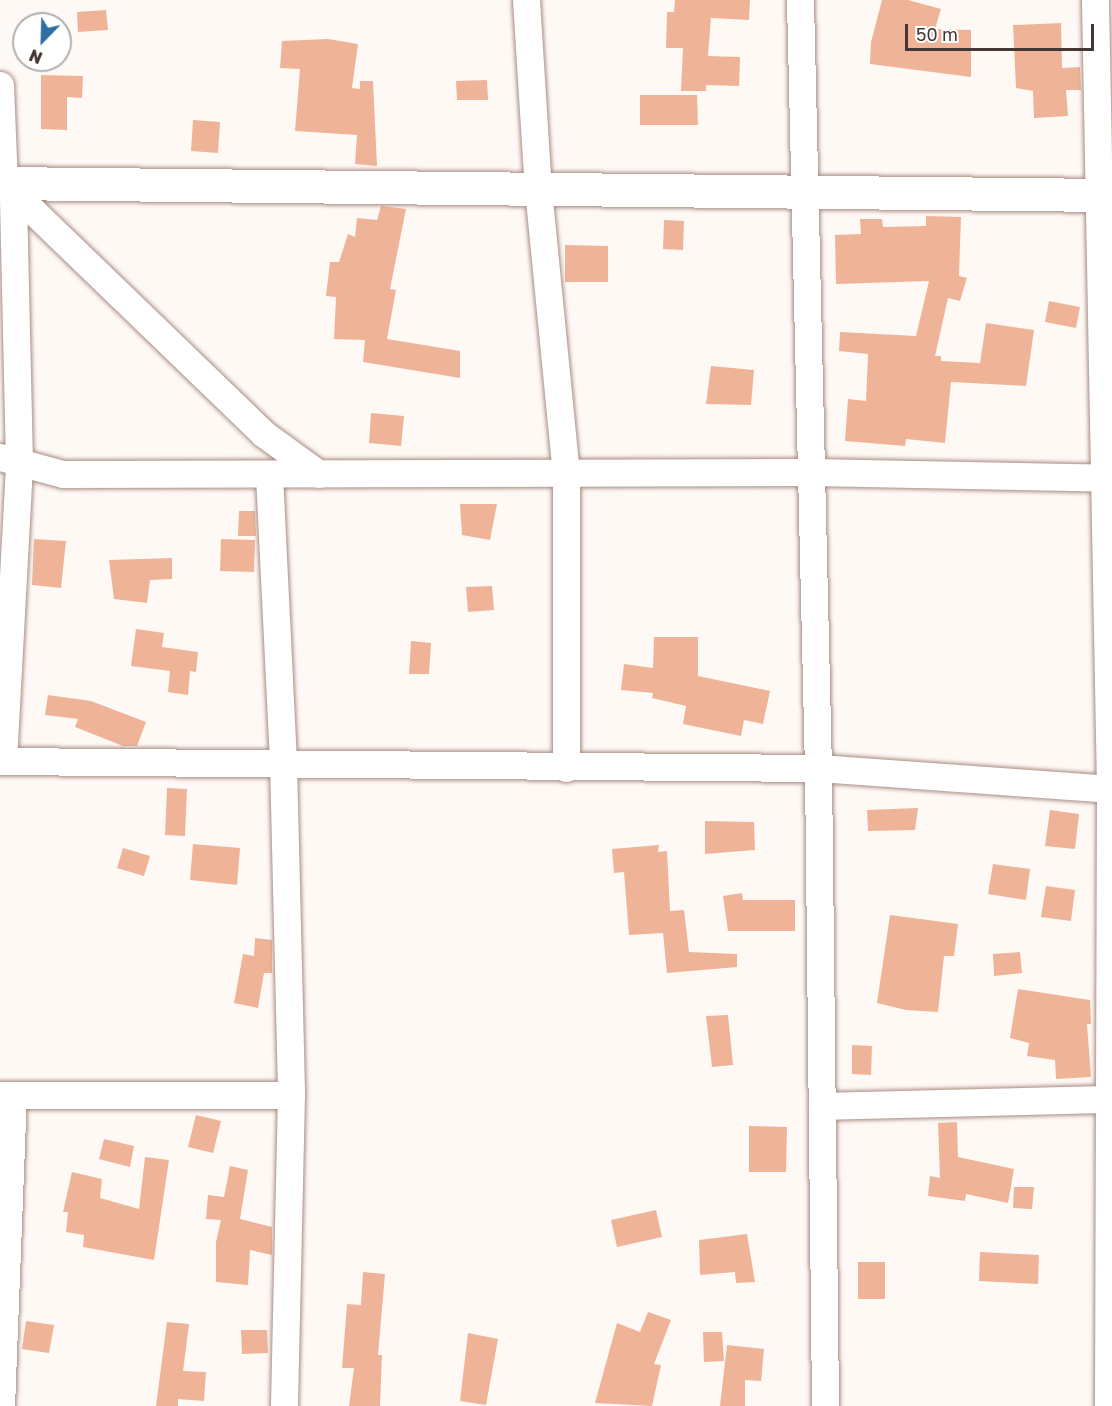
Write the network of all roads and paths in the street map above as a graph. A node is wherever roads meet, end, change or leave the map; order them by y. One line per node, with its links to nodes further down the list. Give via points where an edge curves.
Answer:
1 (526, 0): 6 (street)
2 (800, 0): 7 (street)
3 (1095, 0): 8 (street)
4 (0, 85): 5 (street)
5 (6, 186): 6 (street); 9 (street); 12 (street, via 264,434)
6 (538, 189): 7 (street); 11 (street)
7 (805, 191): 8 (street); 10 (street)
8 (1105, 195): 14 (street)
9 (10, 460): 13 (street, via 63,474); 15 (street)
10 (811, 472): 11 (street); 14 (street); 18 (street)
11 (566, 473): 12 (street); 17 (street)
12 (319, 474): 13 (street)
13 (269, 475): 16 (street)
14 (1108, 478): 19 (street)
15 (1, 761): 16 (street)
16 (282, 763): 17 (street); 21 (street)
17 (566, 768): 18 (street)
18 (818, 768): 19 (street); 23 (street)
19 (1111, 789): 22 (street)
20 (7, 1095): 21 (street); 24 (street)
21 (291, 1095): 25 (street)
22 (1111, 1099): 23 (street); 27 (street)
23 (822, 1106): 26 (street)
24 (1, 1406)
25 (284, 1406)
26 (825, 1406)
27 (1108, 1406)

